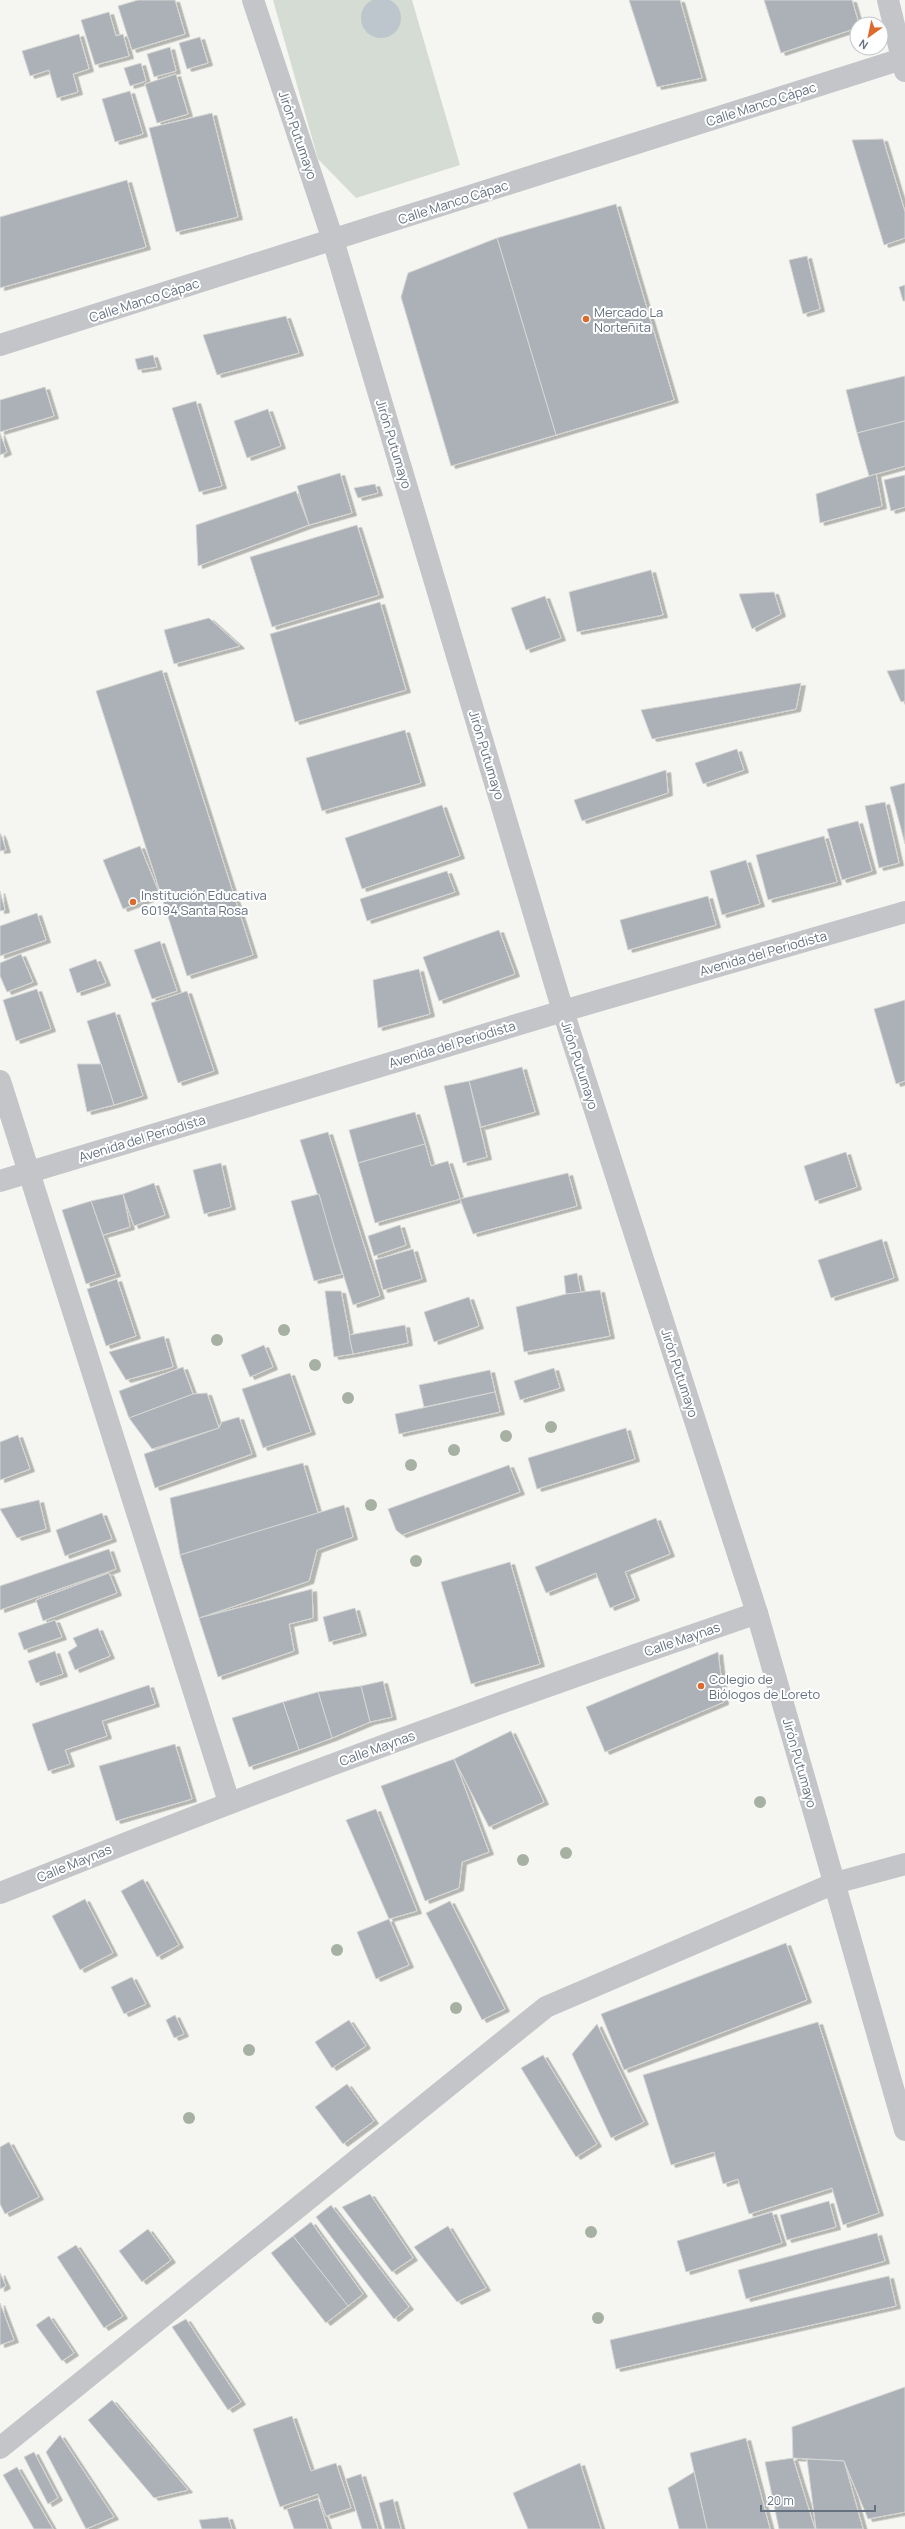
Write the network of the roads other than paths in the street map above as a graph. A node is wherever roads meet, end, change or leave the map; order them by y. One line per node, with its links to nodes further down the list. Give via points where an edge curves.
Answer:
1 (253, 0): 4 (street, Jirón Putumayo)
2 (888, 0): 3 (street)
3 (904, 63): 4 (street, Calle Manco Cápac)
4 (333, 240): 5 (street, Calle Manco Cápac); 7 (street, Jirón Putumayo)
5 (0, 345)
6 (905, 912): 7 (street, Avenida del Periodista)
7 (563, 1011): 9 (street, Avenida del Periodista); 11 (street, Jirón Putumayo)
8 (0, 1081): 9 (street)
9 (29, 1172): 10 (street, Avenida del Periodista); 12 (street)
10 (0, 1181)
11 (757, 1613): 12 (street, Calle Maynas, via 578,1674); 14 (street, Jirón Putumayo)
12 (229, 1802): 15 (street, Calle Maynas)
13 (905, 1864): 14 (street)
14 (835, 1883): 16 (street, Jirón Putumayo); 17 (street, via 546,2007)
15 (0, 1893)
16 (905, 2130)
17 (0, 2448)

